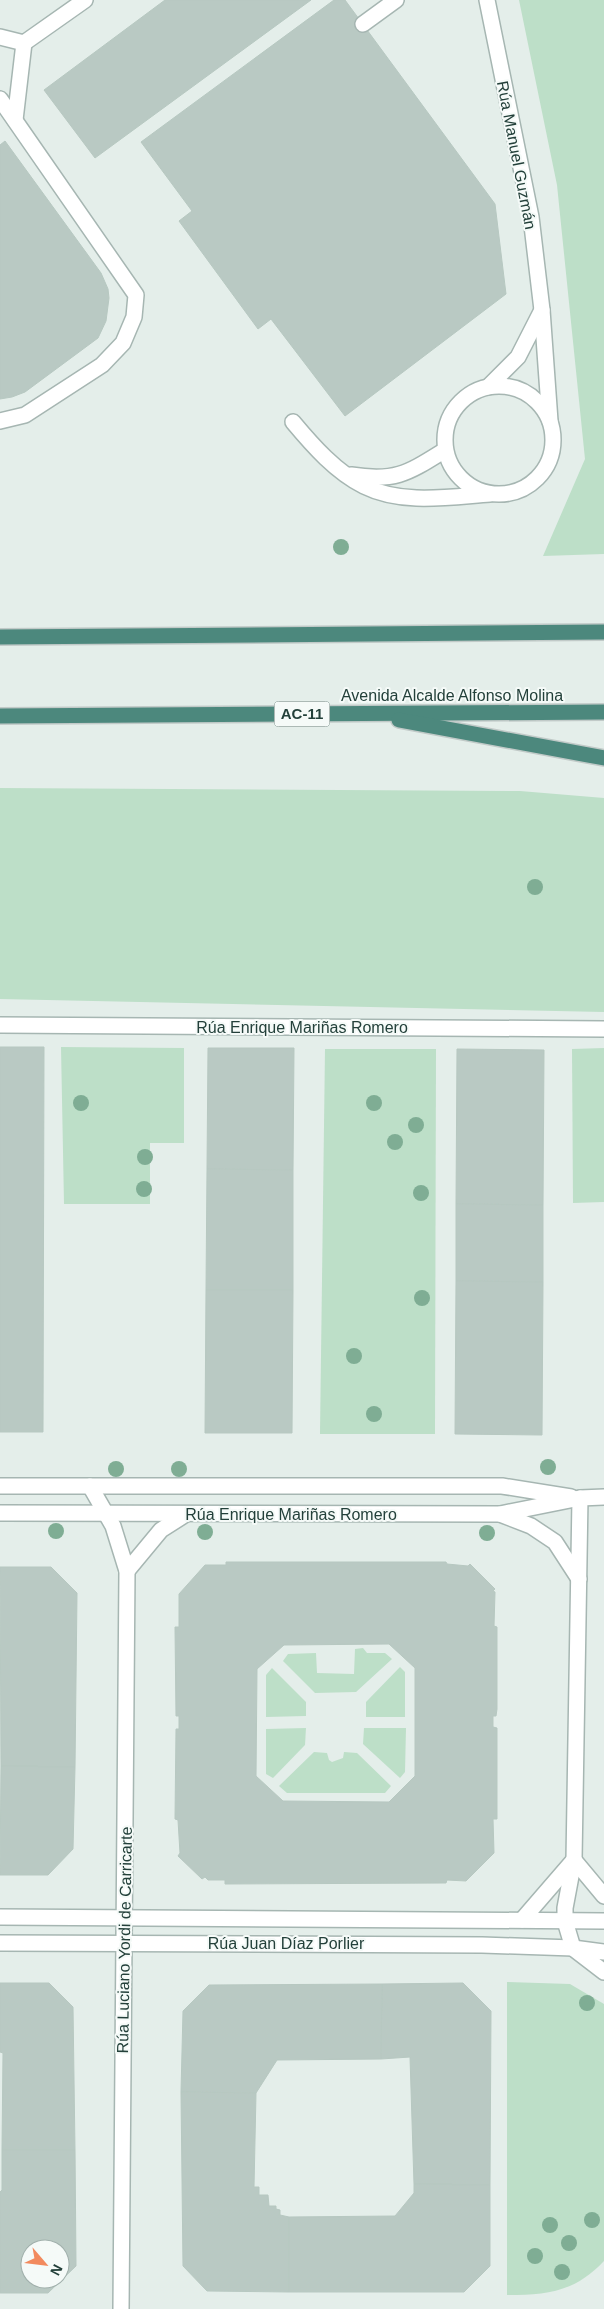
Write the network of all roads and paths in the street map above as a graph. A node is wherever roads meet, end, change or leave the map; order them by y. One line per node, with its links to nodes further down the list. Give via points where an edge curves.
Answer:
1 (85, 0): 6 (street)
2 (396, 0): 4 (street)
3 (486, 0): 9 (street, Rúa Manuel Guzmán, via 531,217)
4 (363, 24)
5 (0, 37): 6 (street)
6 (24, 43): 8 (street)
7 (0, 99): 8 (street)
8 (15, 120): 11 (street, via 136,295 134,317 123,343 102,364 26,415)
9 (542, 310): 10 (street, Rúa Manuel Guzmán, via 518,357); 12 (street, Rúa Manuel Guzmán)
10 (488, 387): 12 (street, Rúa Manuel Guzmán, via 518,389 543,407); 14 (street, Rúa Manuel Guzmán, via 473,392 459,403 445,434)
11 (0, 421)
12 (550, 421): 16 (street, Rúa Manuel Guzmán, via 554,437 552,453 536,481 522,490)
13 (293, 422): 15 (street, Rúa Manuel Guzmán, via 317,450)
14 (446, 450): 15 (street, via 399,476 381,478); 16 (street, Rúa Manuel Guzmán, via 451,466 461,479 474,489)
15 (345, 474): 16 (street, Rúa Manuel Guzmán, via 386,494 425,498)
16 (490, 494)
17 (604, 632): 18 (highway)
18 (0, 637)
19 (604, 712): 20 (highway, Avenida Alcalde Alfonso Molina / AC-11)
20 (366, 713): 21 (highway, Avenida Alcalde Alfonso Molina / AC-11); 22 (highway)
21 (0, 716)
22 (604, 758)
23 (0, 1025): 24 (street, Rúa Enrique Mariñas Romero)
24 (604, 1028)
25 (0, 1486): 26 (street, Rúa Enrique Mariñas Romero)
26 (90, 1486): 27 (street, Rúa Enrique Mariñas Romero, via 502,1486); 30 (street, Rúa Luciano Yordi de Carricarte)
27 (580, 1498): 28 (street, Rúa Enrique Mariñas Romero); 32 (street, Rúa Enrique Mariñas Romero); 34 (street)
28 (604, 1498)
29 (0, 1513): 30 (street, Rúa Enrique Mariñas Romero)
30 (106, 1514): 31 (street, Rúa Enrique Mariñas Romero); 33 (street, Rúa Luciano Yordi de Carricarte)
31 (187, 1514): 32 (street, Rúa Enrique Mariñas Romero); 33 (street, via 161,1530)
32 (500, 1514): 34 (street, via 531,1526 555,1542)
33 (127, 1571): 38 (street, Rúa Luciano Yordi de Carricarte)
34 (579, 1578): 35 (street)
35 (574, 1860): 36 (street); 39 (street); 40 (street)
36 (604, 1896)
37 (0, 1917): 38 (street, Rúa Juan Díaz Porlier)
38 (123, 1918): 39 (street, Rúa Juan Díaz Porlier); 43 (street, Rúa Luciano Yordi de Carricarte)
39 (522, 1920): 40 (street, Rúa Juan Díaz Porlier)
40 (566, 1921): 41 (street, Rúa Juan Díaz Porlier); 44 (street)
41 (604, 1921)
42 (0, 1943): 43 (street, Rúa Juan Díaz Porlier)
43 (124, 1943): 44 (street, Rúa Juan Díaz Porlier); 47 (street, Rúa Luciano Yordi de Carricarte)
44 (573, 1948): 45 (street, Rúa Juan Díaz Porlier); 46 (street)
45 (604, 1952)
46 (604, 1972)
47 (121, 2309)

